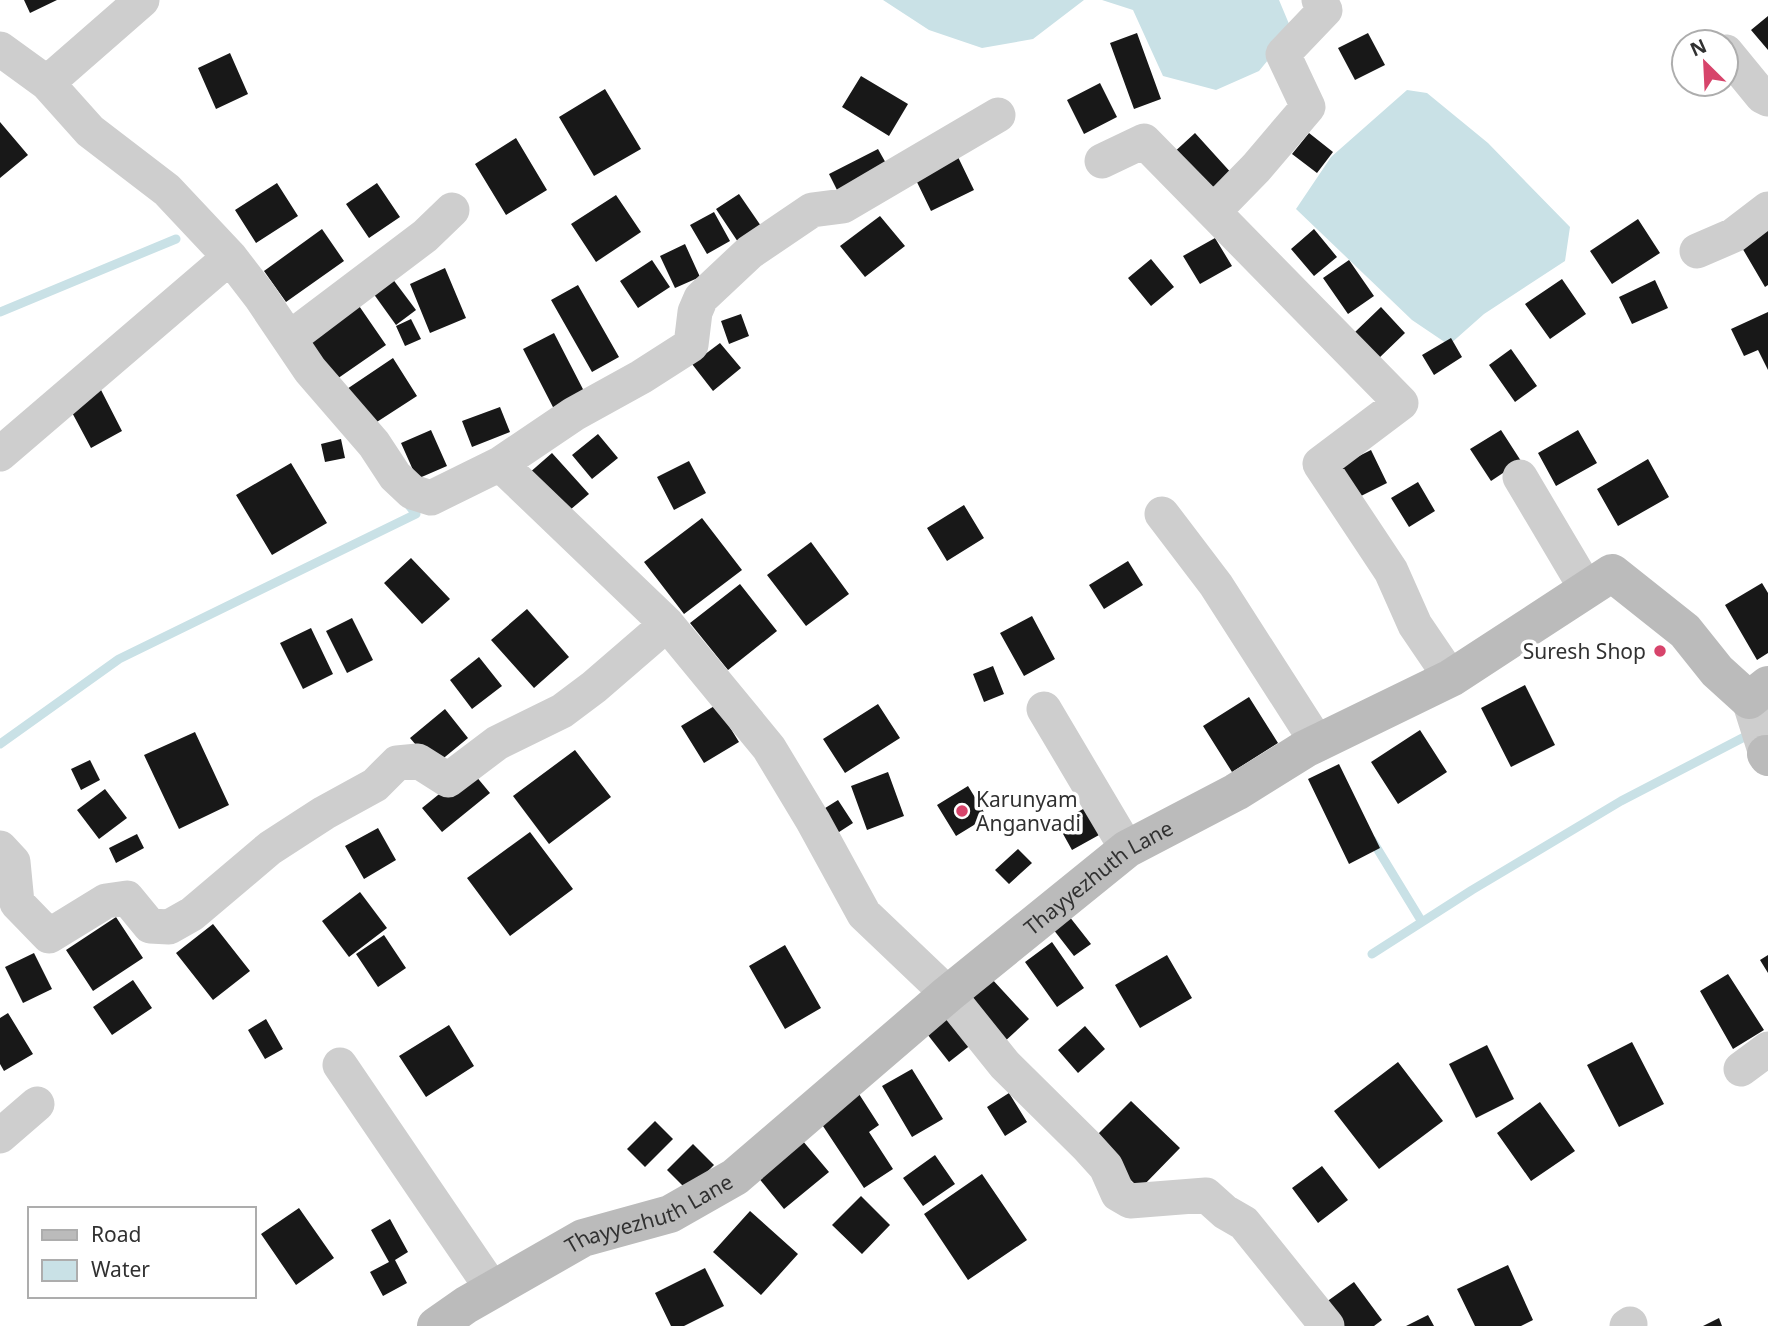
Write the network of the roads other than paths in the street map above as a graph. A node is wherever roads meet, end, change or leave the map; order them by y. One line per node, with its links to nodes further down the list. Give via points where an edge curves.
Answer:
1 (142, 0): 5 (street)
2 (1319, 0): 11 (street, via 1325,10 1283,54 1308,107)
3 (0, 50): 5 (street)
4 (1740, 69): 6 (street)
5 (47, 83): 13 (street, via 90,131 167,190)
6 (1768, 99)
7 (998, 115): 16 (street, via 843,206 812,210 750,252 701,298 691,345)
8 (1102, 161): 11 (street, via 1144,141)
9 (1768, 209): 12 (street, via 1734,235)
10 (452, 210): 14 (street, via 425,236)
11 (1214, 211): 21 (street, via 1401,403 1320,464 1391,571 1415,625)
12 (1697, 251)
13 (230, 257): 14 (street); 15 (street)
14 (290, 338): 16 (street, via 310,370 412,492 431,498)
15 (0, 454)
16 (500, 464): 20 (street)
17 (1520, 477): 19 (street)
18 (1162, 514): 24 (street, via 1216,585)
19 (1587, 590): 21 (street, Thayyezhuth Lane); 23 (street, Thayyezhuth Lane, via 1612,573 1685,631)
20 (667, 624): 25 (street, via 562,710 497,743 448,780 418,761 397,763 375,785 270,848 192,914 169,927 150,926 127,898 106,901 50,936 17,903 13,862); 27 (street, via 769,748 864,914)
21 (1451, 678): 24 (street, Thayyezhuth Lane)
22 (1044, 709): 26 (street)
23 (1761, 726)
24 (1313, 746): 26 (street, Thayyezhuth Lane)
25 (0, 848)
26 (1127, 849): 27 (street, Thayyezhuth Lane)
27 (948, 994): 31 (street, Thayyezhuth Lane, via 735,1177 670,1214 583,1238); 33 (street, via 1005,1065 1106,1167 1118,1194 1130,1201 1206,1195 1244,1223)
28 (340, 1065): 31 (street)
29 (37, 1104): 30 (street)
30 (0, 1136)
31 (493, 1290): 32 (street, Thayyezhuth Lane)
32 (436, 1326)
33 (1327, 1326)

